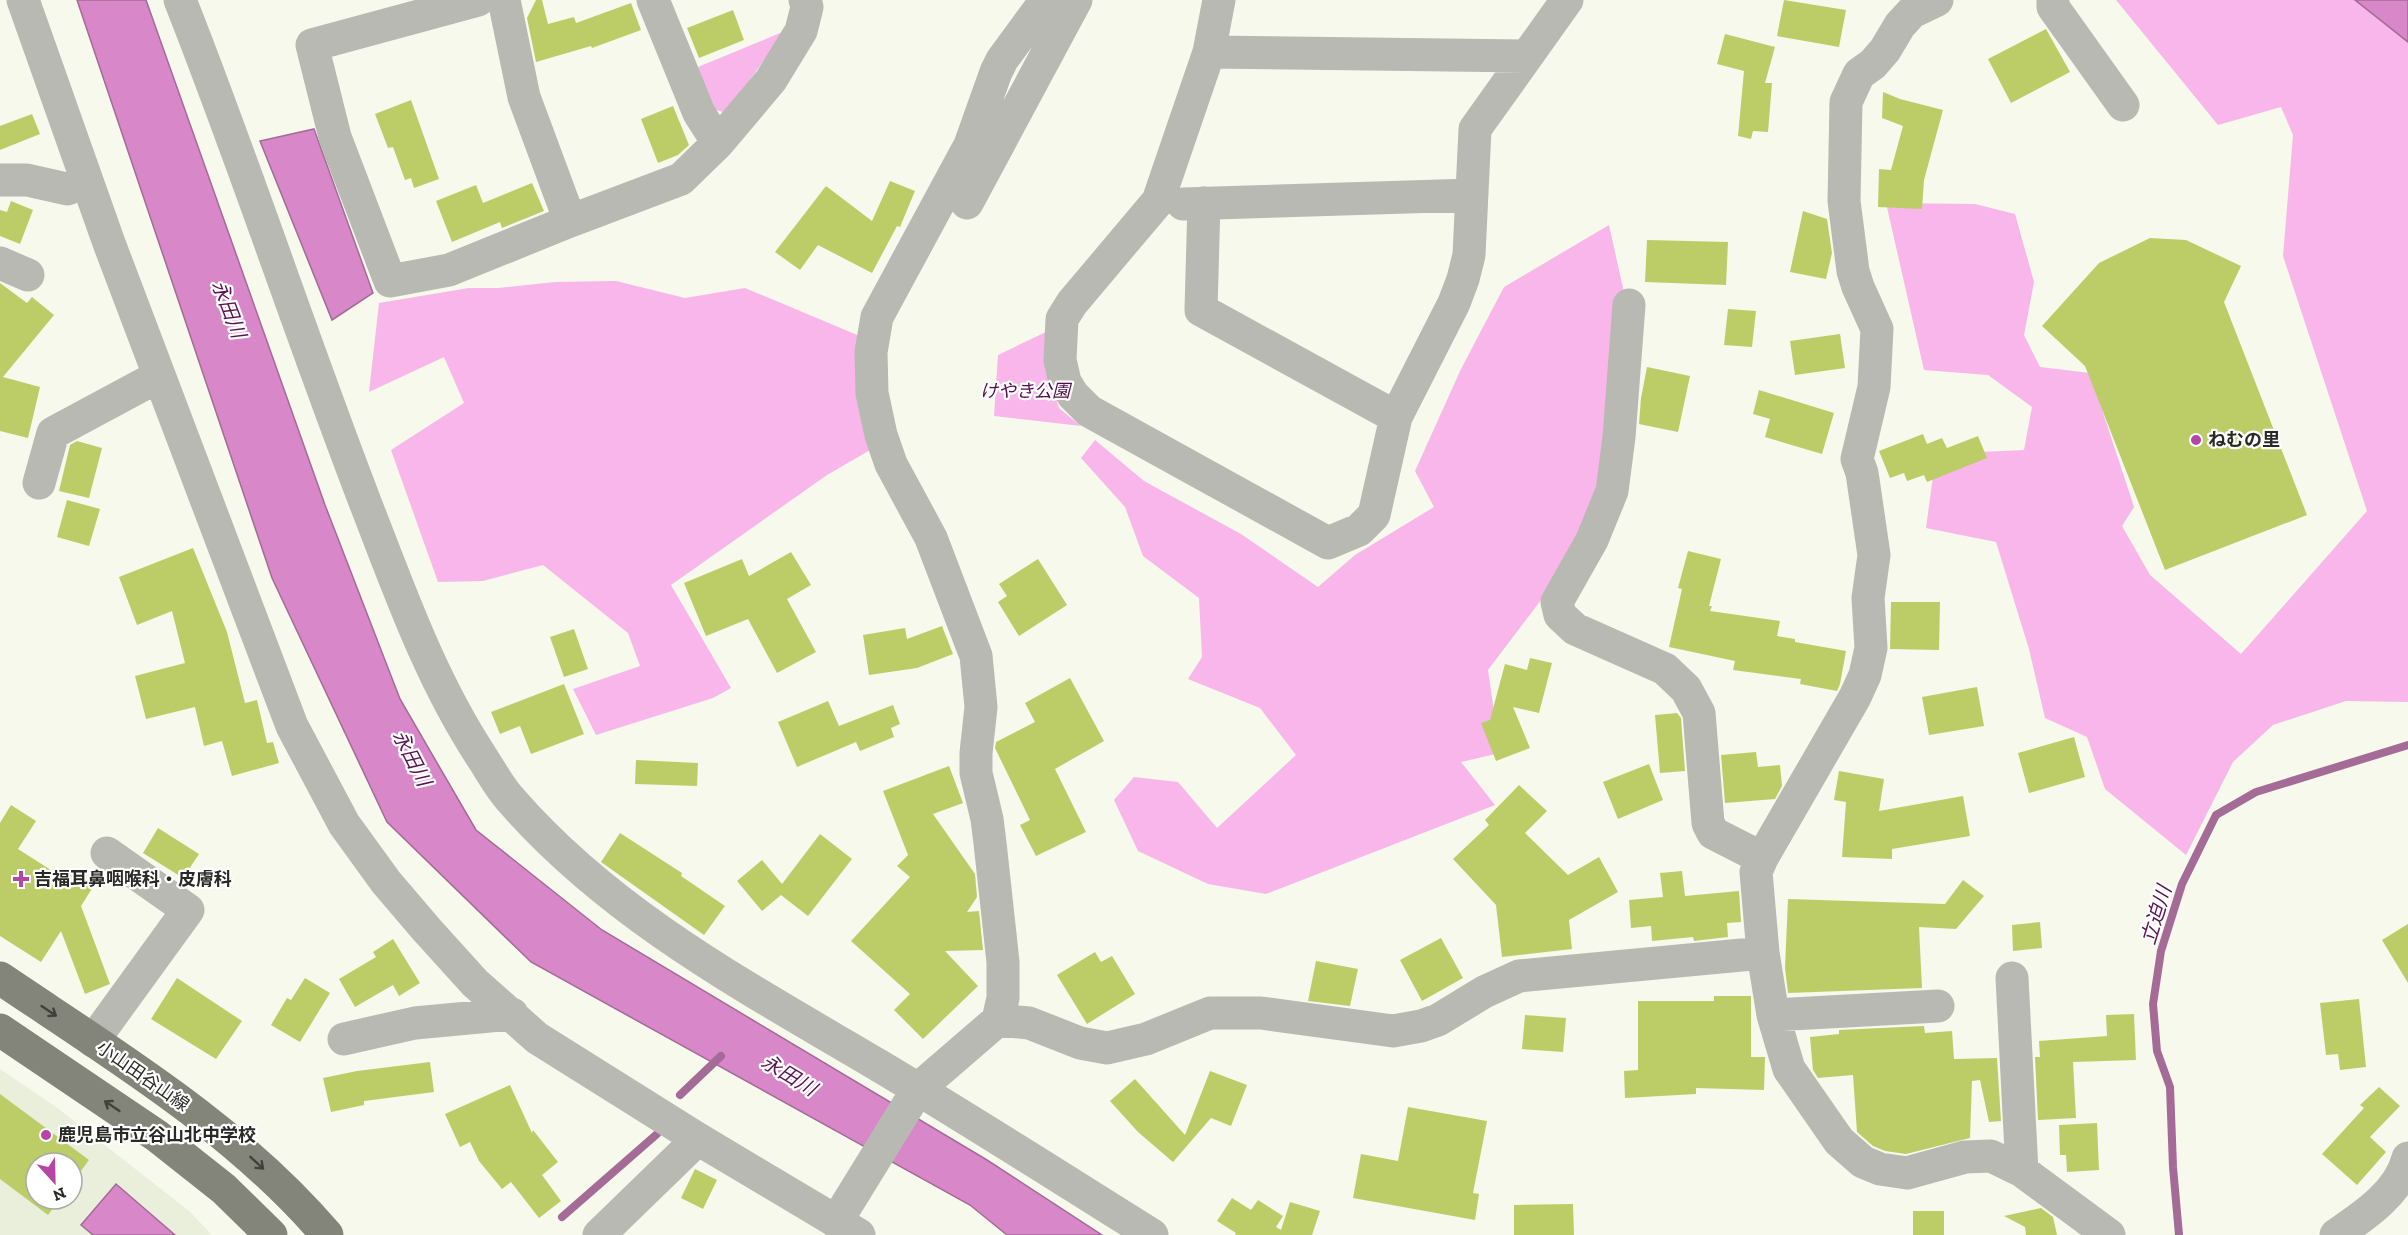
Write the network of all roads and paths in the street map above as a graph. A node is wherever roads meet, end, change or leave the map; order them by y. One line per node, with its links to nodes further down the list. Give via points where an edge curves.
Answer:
1 (23, 0): 18 (street)
2 (180, 0): 40 (street, via 412,624 443,692 508,797 614,899 659,932)
3 (478, 0): 23 (street, via 312,45 335,137 390,281 449,270)
4 (504, 0): 23 (street, via 524,97)
5 (653, 0): 16 (street, via 699,114)
6 (805, 0): 16 (street, via 801,31 771,80)
7 (1046, 0): 36 (street, via 999,66 970,144 877,317 872,352 872,393 891,464 931,538 976,656 981,706 976,772 987,819 1003,962 1003,998)
8 (1076, 0): 21 (street)
9 (1219, 0): 13 (street)
10 (1567, 0): 14 (street)
11 (1937, 0): 29 (street, via 1912,12 1900,25 1873,64 1858,74 1846,102 1844,201 1853,270 1877,329 1874,387 1857,459 1874,555 1868,598 1871,648 1856,697)
12 (2053, 0): 15 (street, via 2053,7)
13 (1209, 52): 14 (street); 20 (street)
14 (1527, 56): 19 (street, via 1475,129)
15 (2123, 105)
16 (718, 143): 23 (street, via 681,179)
17 (0, 180): 18 (street, via 27,180 67,189)
18 (86, 182): 25 (street)
19 (1472, 195): 22 (street); 26 (street, via 1469,255 1463,279)
20 (1158, 201): 22 (street); 26 (street, via 1062,319 1060,360 1065,382 1089,411 1328,543 1359,530 1374,515)
21 (967, 203)
22 (1204, 203): 26 (street, via 1201,310)
23 (570, 221)
24 (1629, 305): 29 (street, via 1612,491 1592,540 1557,602 1560,615 1575,629 1665,669 1686,689 1699,713 1708,823 1713,833)
25 (159, 376): 27 (street, via 53,433); 34 (street, via 292,726 313,770 344,824 386,882 475,983)
26 (1396, 417)
27 (39, 483)
28 (107, 853): 39 (street, via 188,910)
29 (1762, 858): 30 (street, via 1756,872)
30 (1763, 953): 35 (street); 36 (street, via 1519,976 1438,1020 1393,1031 1261,1013 1210,1013 1146,1039 1107,1048 1080,1043 1029,1023)
31 (0, 978): 39 (main road, 小山田谷山線, one-way to 39)
32 (2012, 978): 43 (street)
33 (1938, 1006): 35 (street)
34 (512, 1014): 38 (street, via 415,1023); 41 (street, via 537,1038)
35 (1773, 1015): 43 (street, via 1789,1069 1839,1141 1863,1161 1880,1169 1907,1173 1965,1157 1991,1156)
36 (998, 1020): 40 (street)
37 (0, 1030): 45 (main road, one-way to 37, via 224,1189 157,1137)
38 (344, 1039)
39 (93, 1041): 46 (main road, 小山田谷山線, one-way to 46, via 190,1108 255,1160)
40 (918, 1089): 44 (street); 48 (street)
41 (698, 1139): 44 (street); 47 (street)
42 (2408, 1158): 50 (street, via 2404,1172 2389,1192)
43 (2022, 1171): 49 (street)
44 (848, 1228)
45 (271, 1235)
46 (327, 1235)
47 (599, 1235)
48 (1152, 1235)
49 (2109, 1235)
50 (2336, 1235)

